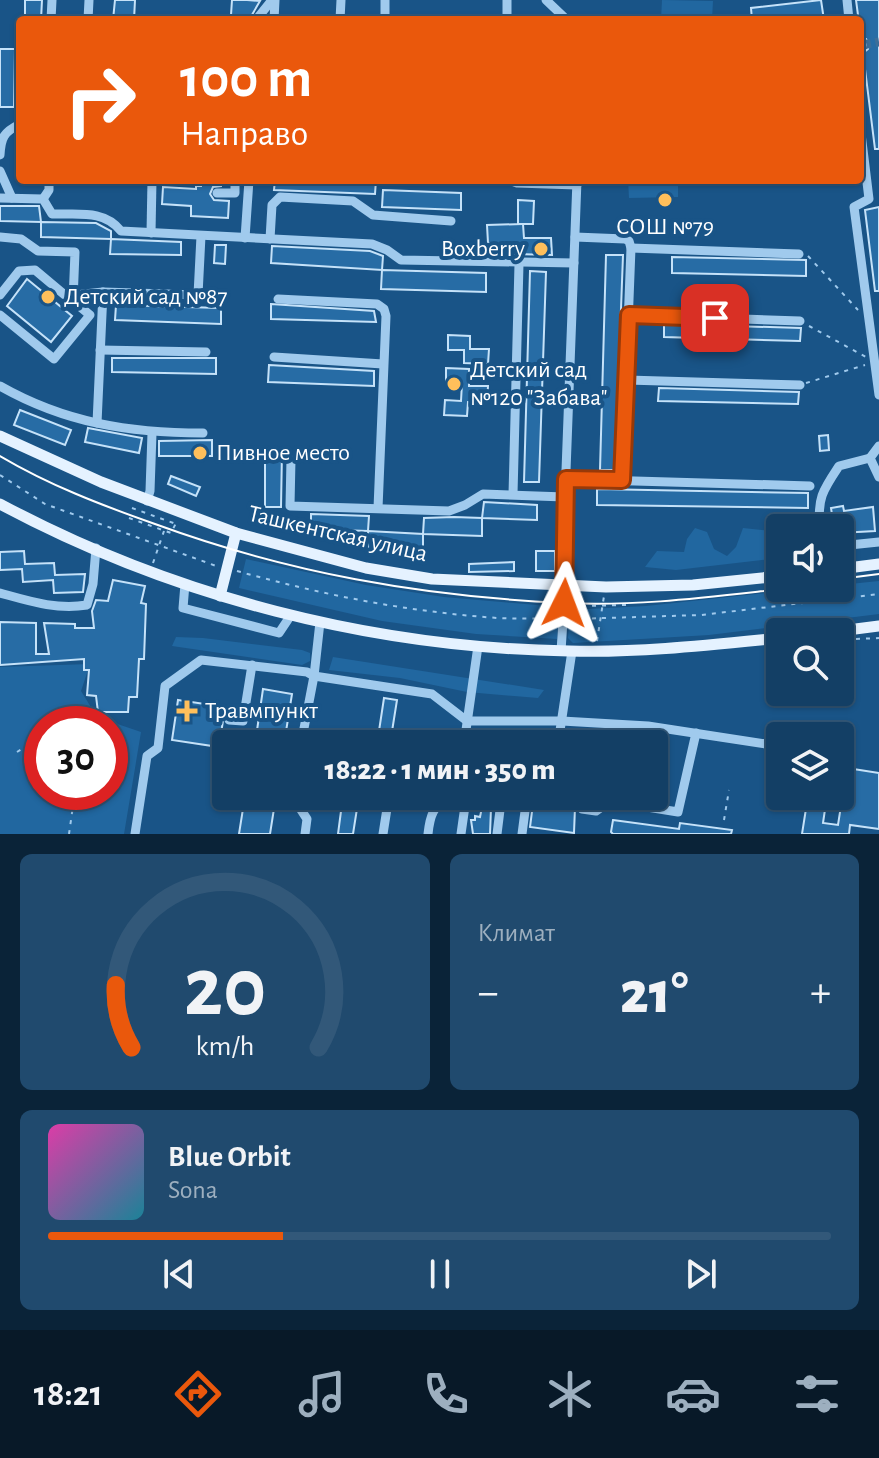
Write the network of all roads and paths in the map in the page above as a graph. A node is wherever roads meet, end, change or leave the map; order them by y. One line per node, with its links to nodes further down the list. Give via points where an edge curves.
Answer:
1 (274, 0): 3 (street)
2 (546, 0): 4 (street)
3 (260, 16)
4 (563, 16)
5 (16, 126): 6 (street, via 1,140)
6 (0, 155)
7 (864, 158): 36 (street, via 869,199 854,207)
8 (0, 171): 16 (street)
9 (49, 184): 17 (street)
10 (152, 184): 19 (street)
11 (235, 184): 14 (street, via 235,193)
12 (249, 184): 23 (street)
13 (577, 184): 22 (street)
14 (217, 193)
15 (0, 198): 16 (street)
16 (12, 198): 17 (street)
17 (43, 199): 19 (street, via 52,214 104,216 121,231)
18 (451, 221): 24 (street, via 373,215 353,201 280,197 272,205)
19 (151, 233): 20 (street)
20 (201, 236): 23 (street); 29 (street, via 198,295)
21 (0, 237): 30 (street, via 21,239 38,251 75,252)
22 (575, 237): 25 (street, via 625,239); 27 (street)
23 (245, 238): 24 (street)
24 (270, 239): 28 (street, via 372,244 401,260)
25 (631, 248): 26 (street); 34 (street)
26 (799, 254): 36 (path, via 809,257)
27 (574, 263): 28 (street); 55 (street)
28 (519, 264): 58 (street)
29 (103, 292): 30 (street); 38 (street)
30 (73, 294): 31 (street, via 66,296 35,270 19,271); 33 (street, via 73,301 90,315 54,359)
31 (0, 295)
32 (278, 299): 42 (street, via 377,304 386,316)
33 (0, 315)
34 (629, 315): 35 (street); 43 (street)
35 (800, 321): 41 (path)
36 (868, 321): 37 (street)
37 (875, 340): 41 (street)
38 (100, 350): 39 (street); 47 (street)
39 (206, 352)
40 (274, 357): 42 (street)
41 (874, 362): 44 (path); 46 (street)
42 (383, 364): 63 (street)
43 (627, 380): 44 (street); 56 (street)
44 (800, 385)
45 (0, 386): 47 (street)
46 (879, 390)
47 (97, 423): 48 (street)
48 (152, 433): 49 (street); 60 (street)
49 (203, 433)
50 (0, 436): 60 (main road, Ташкентская улица)
51 (879, 446): 52 (street)
52 (870, 458): 54 (street); 64 (street, via 839,466 823,491)
53 (291, 459): 63 (street, via 290,506)
54 (879, 477)
55 (566, 479): 56 (street); 59 (street)
56 (622, 480): 57 (street)
57 (810, 486)
58 (513, 494): 59 (street); 63 (street, via 483,494 449,511)
59 (565, 497): 76 (street)
60 (147, 501): 67 (main road, Ташкентская улица)
61 (0, 504): 70 (main road)
62 (132, 508): 66 (path, via 176,524 171,533)
63 (378, 508)
64 (819, 514)
65 (129, 518): 66 (path)
66 (164, 530): 73 (path)
67 (236, 533): 76 (main road, Ташкентская улица, via 406,575); 79 (main road)
68 (879, 542): 69 (street)
69 (854, 545)
70 (96, 548): 73 (main road); 77 (street, via 87,605 43,605)
71 (879, 564): 72 (main road)
72 (854, 567)
73 (150, 571): 75 (main road)
74 (766, 577): 76 (main road, Ташкентская улица, via 693,585)
75 (185, 584): 79 (main road); 83 (street, via 183,608 279,633)
76 (566, 586): 92 (street)
77 (0, 593)
78 (605, 593): 82 (path)
79 (220, 596): 83 (main road)
80 (626, 605): 82 (path)
81 (582, 606): 82 (path)
82 (603, 606): 90 (path)
83 (291, 615): 84 (main road)
84 (320, 622): 91 (main road); 94 (street)
85 (879, 626): 86 (main road)
86 (854, 629)
87 (879, 638): 89 (path)
88 (766, 639): 92 (main road)
89 (854, 640)
90 (596, 642)
91 (478, 646): 92 (main road); 96 (street)
92 (566, 651): 97 (street)
93 (252, 665): 94 (street); 95 (street, via 243,721); 116 (street, via 201,660 165,686 158,748 147,756)
94 (314, 676): 96 (street, via 432,694); 98 (street)
95 (229, 720)
96 (467, 721): 97 (street); 99 (street)
97 (562, 721): 100 (street); 101 (street)
98 (304, 730)
99 (466, 730)
100 (560, 730)
101 (696, 733): 102 (street); 113 (street, via 678,812)
102 (766, 744)
103 (24, 748): 104 (path)
104 (17, 752)
105 (729, 790): 114 (path)
106 (72, 810): 115 (path)
107 (301, 810): 117 (street, via 307,819)
108 (387, 810): 118 (street)
109 (433, 810): 119 (street)
110 (464, 810): 120 (street)
111 (500, 810): 121 (street)
112 (525, 810): 122 (street)
113 (668, 810)
114 (724, 820)
115 (69, 834)
116 (135, 834)
117 (305, 834)
118 (383, 834)
119 (428, 834)
120 (461, 834)
121 (497, 834)
122 (522, 834)

